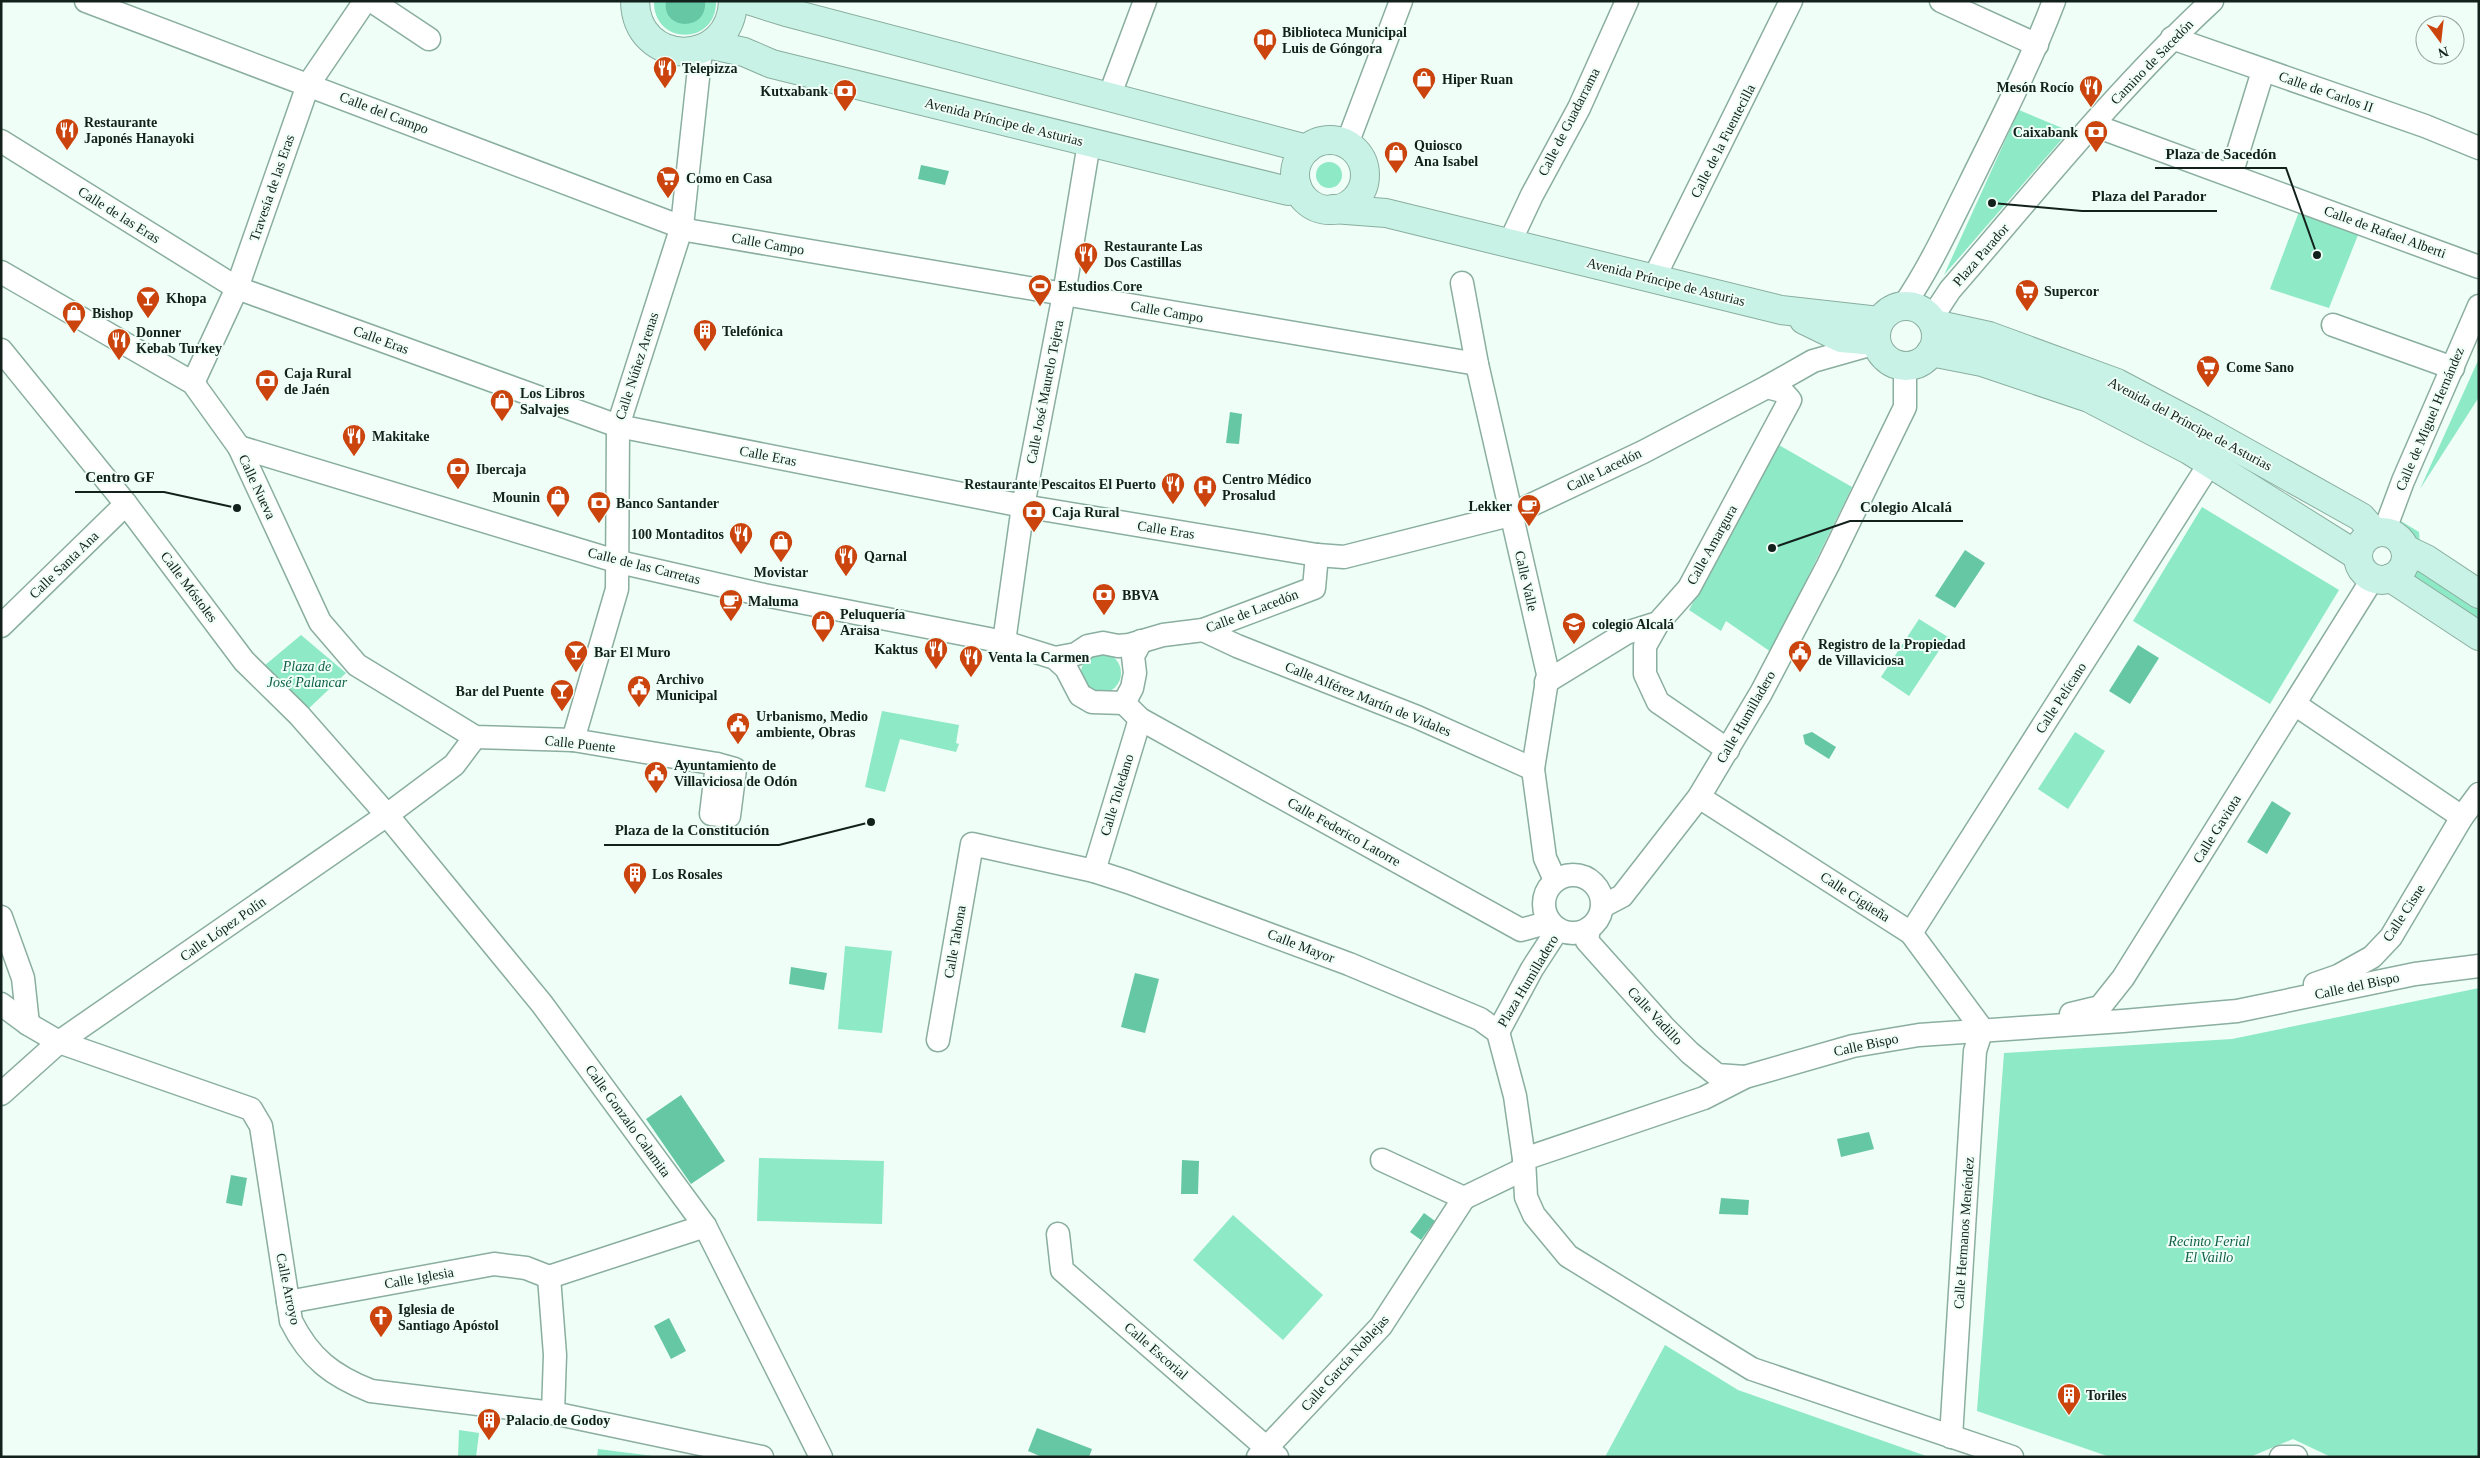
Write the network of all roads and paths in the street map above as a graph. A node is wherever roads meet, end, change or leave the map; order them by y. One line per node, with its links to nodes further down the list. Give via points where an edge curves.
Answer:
1 (86, 1): 19 (street, Calle del Campo)
2 (365, 1): 19 (street, Travesía de las Eras)
3 (372, 1): 15 (street)
4 (733, 1): 17 (street, via 733,14 725,31)
5 (752, 1): 20 (street)
6 (1145, 1): 20 (street)
7 (1401, 1): 24 (street)
8 (1627, 1): 33 (street, Calle de Guadarrama, via 1578,108)
9 (1791, 1): 36 (street, Calle de la Fuentecilla)
10 (1941, 1): 16 (street)
11 (2054, 1): 16 (street)
12 (2212, 1): 14 (street, Camino de Sacedón)
13 (628, 5): 17 (street, Avenida Príncipe de Asturias, via 648,37 659,46 687,53)
14 (2172, 38): 18 (street, Calle de Carlos II); 21 (street, Camino de Sacedón)
15 (428, 39)
16 (2037, 44): 40 (street, via 1924,274)
17 (706, 47): 23 (street, Avenida Príncipe de Asturias, via 744,52 772,64); 32 (street, Calle Núñez Arenas)
18 (2262, 71): 25 (street, Calle de Carlos II); 27 (street)
19 (308, 84): 32 (street, Calle del Campo); 38 (street, Travesía de las Eras)
20 (1109, 97): 26 (street)
21 (2093, 125): 27 (street, Calle de Rafael Alberti); 43 (street, Plaza Parador, via 1950,290)
22 (1, 141): 38 (street, Calle de las Eras)
23 (1089, 143): 28 (street, Avenida Príncipe de Asturias, via 1288,191); 39 (street, Calle José Maurelo Tejera)
24 (1347, 144): 26 (street, via 1326,140); 29 (street, via 1361,158 1365,177)
25 (2479, 148)
26 (1307, 149): 28 (street, via 1296,166)
27 (2231, 175): 34 (street, Calle de Rafael Alberti)
28 (1298, 186): 30 (street, via 1312,204)
29 (1363, 187): 30 (street, via 1352,202); 31 (street)
30 (1333, 209): 31 (street)
31 (1386, 213): 33 (street, Avenida Príncipe de Asturias)
32 (682, 226): 39 (street, Calle Campo, via 702,233); 55 (street, Calle Núñez Arenas)
33 (1510, 242): 36 (street, Avenida Príncipe de Asturias)
34 (2479, 267)
35 (1, 272): 53 (street, Calle Nueva)
36 (1654, 280): 42 (street, Avenida Príncipe de Asturias)
37 (1462, 283): 50 (street, Calle Valle)
38 (237, 288): 53 (street, Travesía de las Eras); 55 (street, Calle Eras)
39 (1064, 294): 50 (street, Calle Campo); 59 (street, Calle José Maurelo Tejera)
40 (1904, 305): 43 (street, via 1919,309); 46 (street, via 1894,308)
41 (2479, 306): 52 (street, Calle de Miguel Hernández)
42 (1781, 310): 44 (street); 46 (street, Avenida Príncipe de Asturias)
43 (1933, 322): 48 (street, via 1935,343); 61 (street, Avenida del Príncipe de Asturias, via 1989,336 2117,383 2361,517)
44 (1814, 324): 46 (street, via 1841,338); 49 (street)
45 (2333, 325): 52 (street)
46 (1877, 335): 49 (street, Calle Lacedón); 51 (street, via 1881,354 1892,363)
47 (1, 350): 58 (street, Calle Móstoles)
48 (1931, 352): 51 (street, via 1924,360); 57 (street, Avenida del Príncipe de Asturias, via 1982,362 2089,398)
49 (1813, 360): 54 (street, Calle Lacedón)
50 (1477, 364): 60 (street, Calle Valle)
51 (1905, 366): 81 (street, Calle Humilladero, via 1905,407 1828,565)
52 (2453, 368): 61 (street, Calle de Miguel Hernández)
53 (193, 383): 56 (street, Calle Nueva)
54 (1767, 387): 60 (street, Calle Lacedón, via 1643,452); 68 (street, Calle Amargura, via 1782,391 1790,400 1689,588)
55 (618, 426): 59 (street, Calle Eras); 65 (street, Calle Núñez Arenas)
56 (239, 447): 65 (street, Calle de las Carretas); 79 (street, Calle Nueva, via 320,622 357,665)
57 (2210, 463): 64 (street, Avenida del Príncipe de Asturias); 95 (street, Calle Pelícano)
58 (126, 504): 69 (street, Calle Santa Ana); 86 (street, Calle Móstoles, via 244,661 299,715)
59 (1024, 506): 63 (street, Calle Eras); 72 (street, Calle José Maurelo Tejera)
60 (1510, 515): 63 (street, Calle Lacedón, via 1344,557); 75 (street, Calle Valle, via 1548,674)
61 (2380, 533): 62 (street, via 2397,538); 64 (street, via 2367,538)
62 (2405, 549): 66 (street, via 2404,567); 67 (street)
63 (1317, 556): 70 (street, Calle de Lacedón, via 1314,588)
64 (2358, 556): 66 (street, via 2362,569)
65 (619, 562): 72 (street, Calle de las Carretas, via 774,597); 80 (street, Calle Núñez Arenas, via 617,589)
66 (2382, 578): 71 (street); 77 (street, Calle Gaviota)
67 (2479, 594)
68 (1658, 623): 75 (street, via 1626,633); 81 (street, via 1645,646 1644,674 1658,702)
69 (1, 626)
70 (1203, 630): 73 (street, Calle de Lacedón, via 1163,635); 83 (street, Calle Alférez Martín de Vidales, via 1417,717)
71 (2479, 636)
72 (1004, 642): 74 (street, Calle de las Carretas)
73 (1135, 643): 74 (street, Calle de Lacedón, via 1118,646 1103,643); 76 (street, via 1135,673)
74 (1056, 658): 76 (street, via 1066,668 1080,695 1092,702)
75 (1546, 682): 83 (street, Calle Valle)
76 (1124, 703): 78 (street, Calle Federico Latorre)
77 (2296, 705): 87 (street); 100 (street, Calle Gaviota, via 2122,978 2100,1007)
78 (1140, 719): 89 (street, Calle Toledano); 93 (street, Calle Federico Latorre, via 1521,930)
79 (475, 737): 80 (street, Calle Puente); 86 (street, Calle López Polín, via 454,765)
80 (573, 740): 82 (street, Calle Puente)
81 (1728, 750): 85 (street, Calle Humilladero)
82 (717, 764)
83 (1533, 770): 90 (street, Calle Valle, via 1545,858)
84 (2479, 794): 87 (street, Calle Cisne)
85 (1699, 796): 91 (street, Calle Humilladero, via 1622,896); 95 (street, Calle Cigüeña)
86 (387, 815): 104 (street, Calle López Polín); 110 (street, Calle Gonzalo Calamita, via 525,982)
87 (2462, 817): 98 (street, Calle Cisne, via 2391,937 2372,957 2338,976)
88 (972, 844): 89 (street, Calle Mayor); 103 (street, Calle Tahona)
89 (1094, 871): 102 (street, Calle Mayor, via 1349,964 1480,1019)
90 (1555, 880): 91 (street, via 1570,874 1588,878 1599,889); 93 (street, Plaza Humilladero, via 1546,893 1544,908)
91 (1603, 906): 94 (street, via 1599,918)
92 (1, 917): 99 (street, via 23,978)
93 (1554, 926): 94 (street, Plaza Humilladero, via 1571,933); 102 (street, Plaza Humilladero)
94 (1589, 928): 105 (street, Calle Vadillo, via 1587,941 1690,1052 1717,1075)
95 (1911, 933): 101 (street, Calle Cigüeña)
96 (2479, 966): 98 (street, Calle del Bispo, via 2415,974)
97 (1, 1004): 99 (street, Calle Arroyo)
98 (2237, 1011): 100 (street, Calle Bispo, via 2123,1022)
99 (28, 1024): 104 (street, Calle Arroyo)
100 (2020, 1027): 101 (street, Calle Bispo)
101 (1982, 1030): 105 (street, Calle Bispo, via 1918,1035 1853,1046); 115 (street, Calle Hermanos Menéndez, via 1975,1051)
102 (1498, 1032): 108 (street, via 1516,1096)
103 (938, 1040)
104 (59, 1042): 106 (street, Calle López Polín); 113 (street, Calle Arroyo, via 251,1109 261,1126)
105 (1745, 1077): 108 (street, Calle Bispo, via 1704,1098)
106 (1, 1094)
107 (1382, 1160): 109 (street)
108 (1524, 1164): 109 (street, Calle Bispo); 115 (street, via 1526,1197 1534,1216 1568,1256 1752,1369)
109 (1464, 1198): 116 (street, Calle García Noblejas, via 1381,1326)
110 (705, 1226): 112 (street); 118 (street, Calle Gonzalo Calamita)
111 (1058, 1234): 116 (street, Calle Escorial, via 1062,1270)
112 (549, 1277): 113 (street, Calle Iglesia, via 526,1268 494,1264); 114 (street, via 555,1355)
113 (288, 1302): 114 (street, Calle Arroyo, via 291,1321 301,1342 344,1380 371,1391)
114 (553, 1413): 117 (street, Calle Arroyo)
115 (1951, 1437): 119 (street)
116 (1268, 1454)
117 (762, 1457)
118 (821, 1457)
119 (2012, 1457)
120 (2281, 1457): 121 (street)
121 (2296, 1457)

